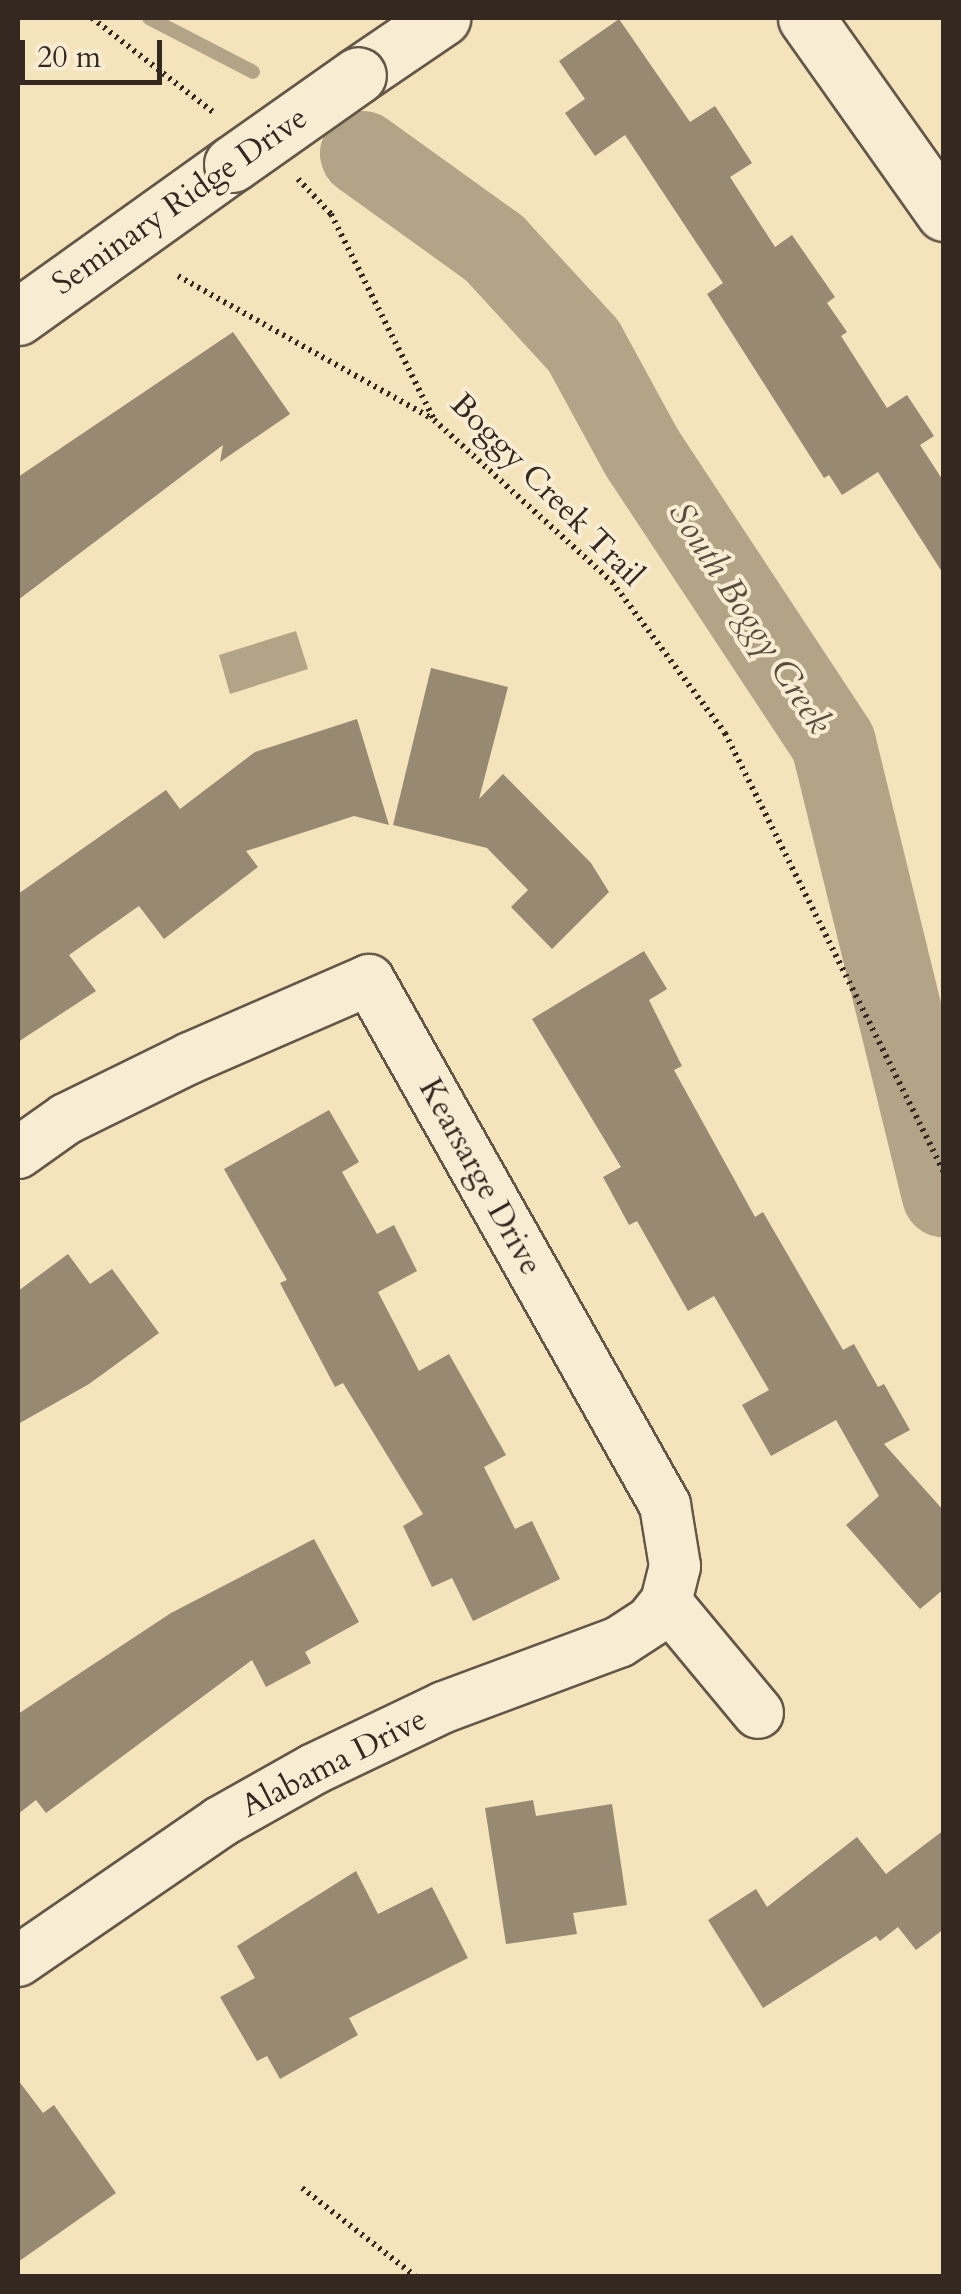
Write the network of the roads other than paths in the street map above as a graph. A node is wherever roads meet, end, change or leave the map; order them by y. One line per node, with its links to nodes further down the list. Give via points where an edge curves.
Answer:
1 (442, 18): 4 (street, Seminary Ridge Drive, bridge)
2 (806, 18): 3 (street)
3 (944, 213)
4 (18, 317)
5 (18, 1153): 6 (street, Kearsarge Drive, via 66,1120 190,1058 369,980 665,1504 675,1566)
6 (666, 1602): 7 (street); 8 (street, Alabama Drive, via 652,1621 618,1642 444,1708 251,1804)
7 (758, 1712)
8 (18, 1961)

